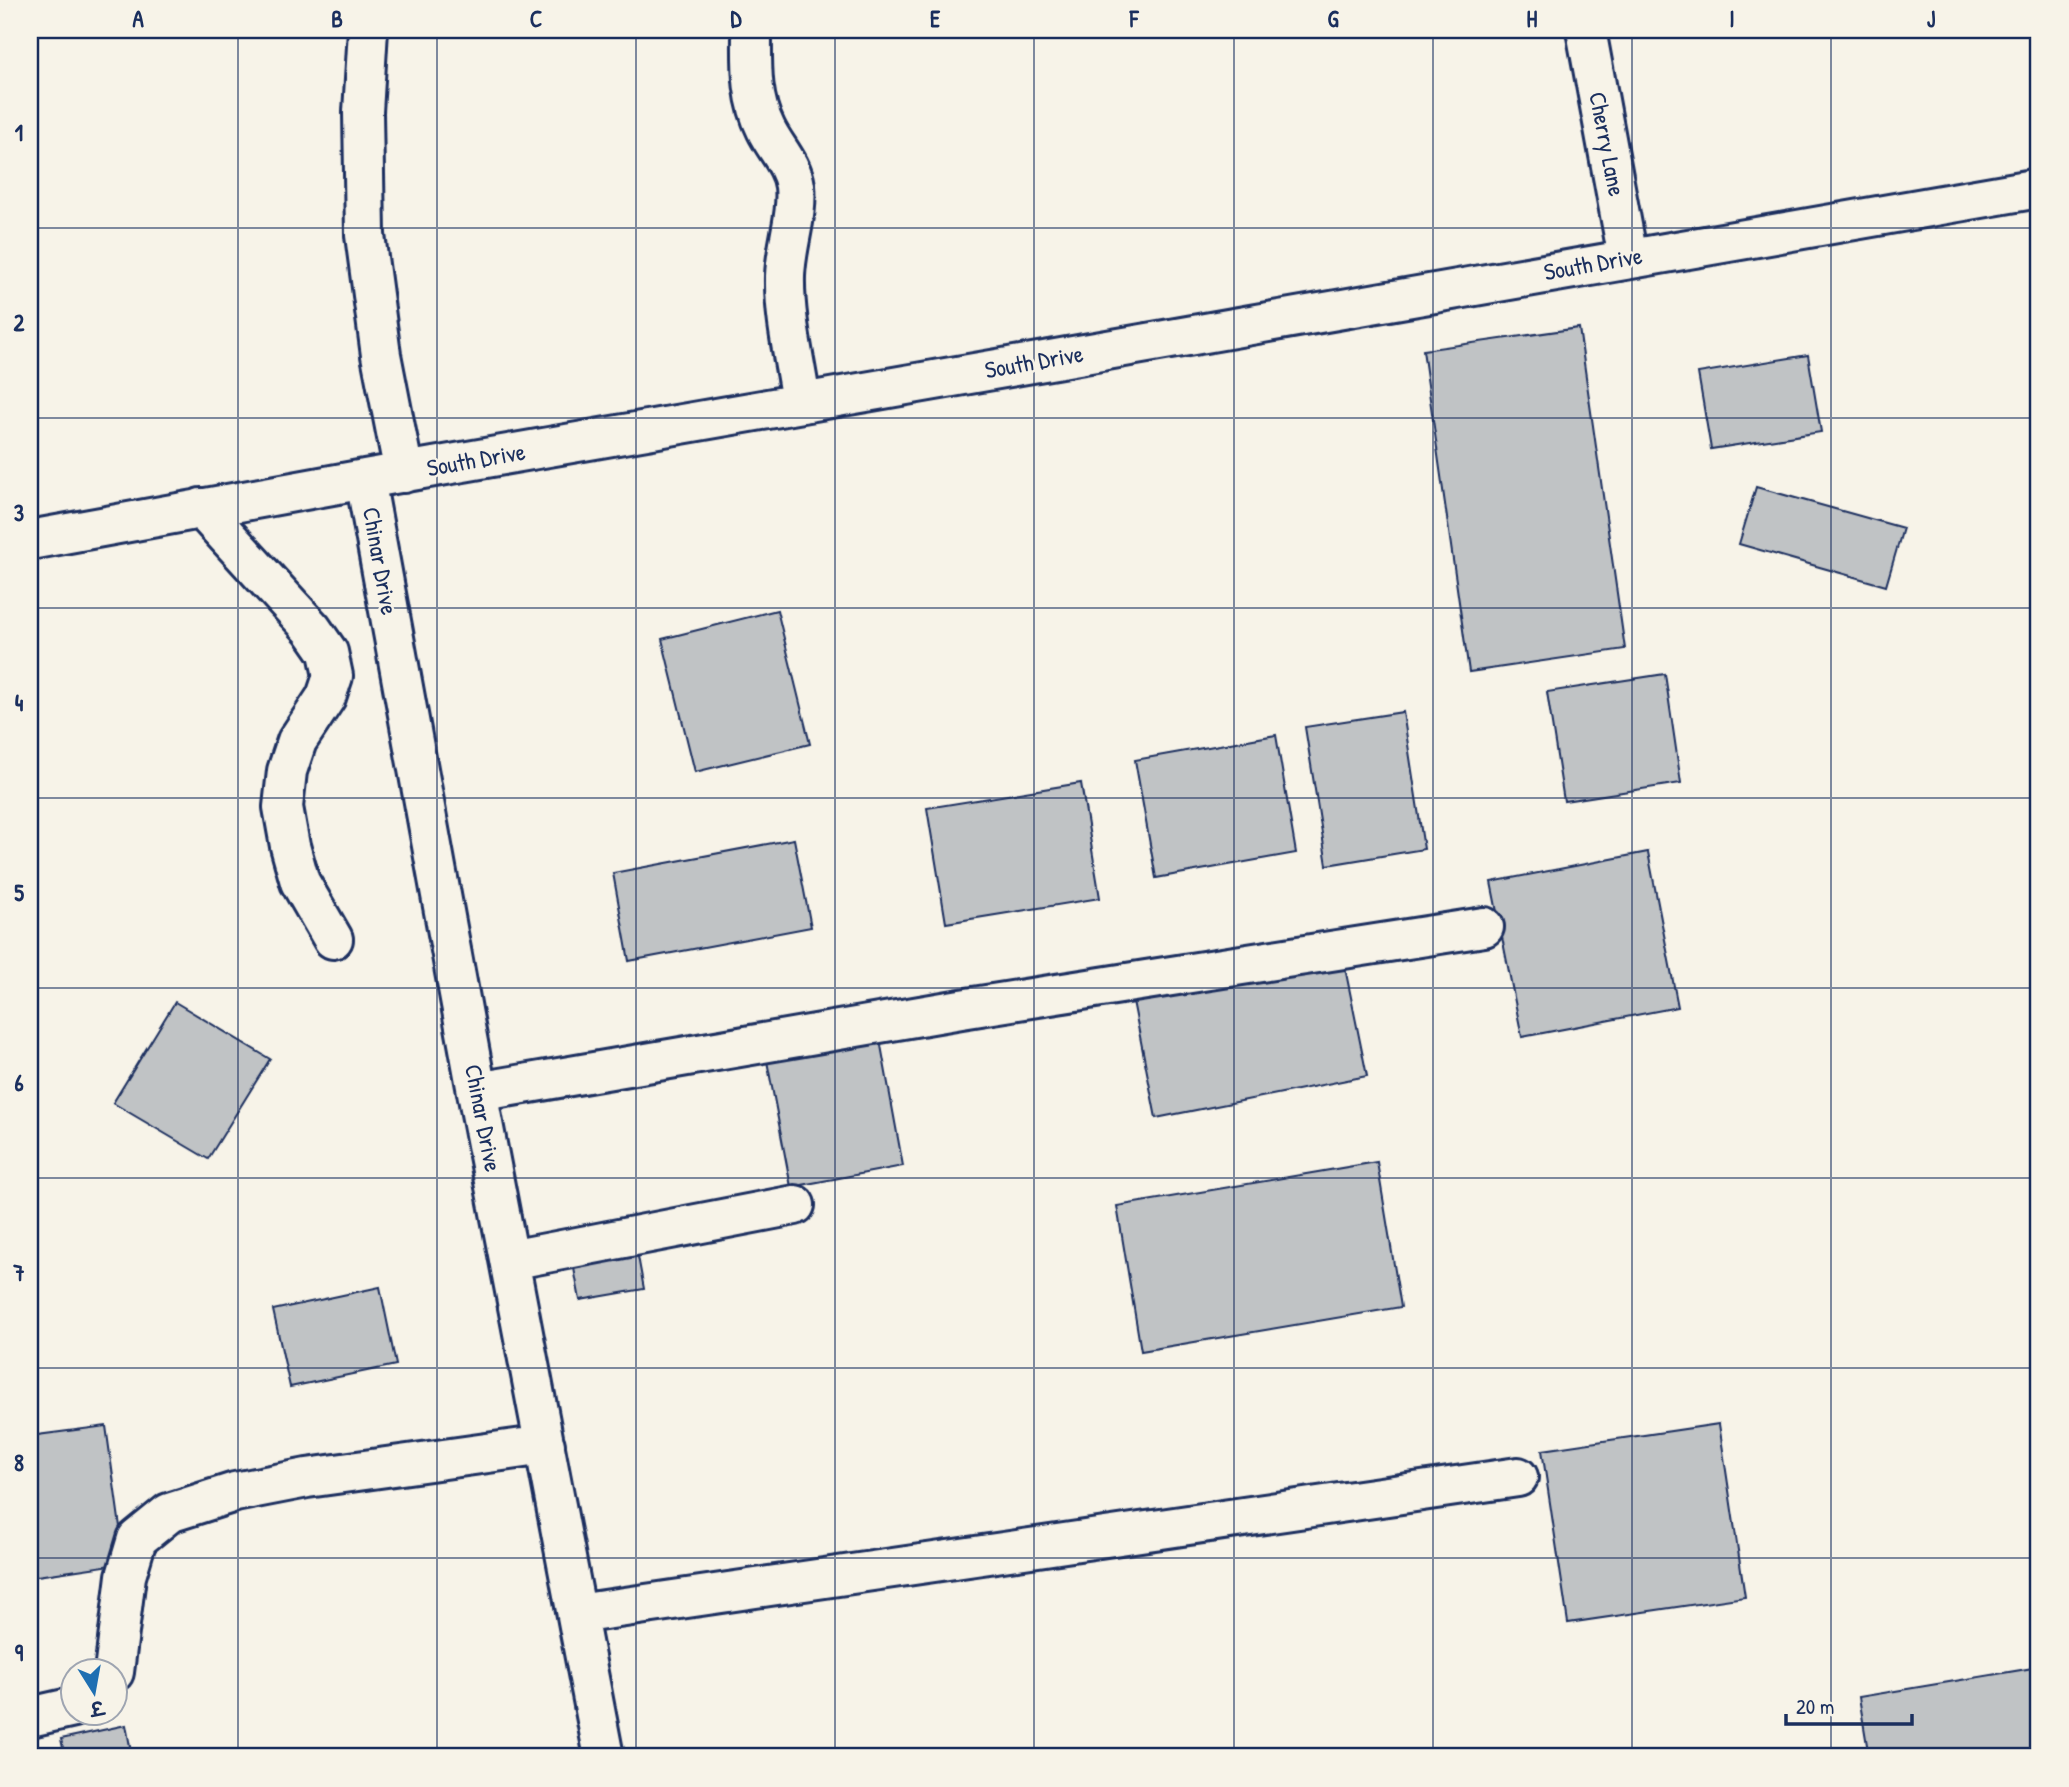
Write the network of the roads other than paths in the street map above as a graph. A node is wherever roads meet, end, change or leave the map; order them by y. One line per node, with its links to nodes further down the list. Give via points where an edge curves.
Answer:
1 (368, 30): 7 (street, via 363,112 365,235 381,355)
2 (752, 30): 6 (street, via 757,107 795,186 785,273)
3 (1586, 30): 5 (street, Cherry Lane)
4 (2039, 188): 5 (street, South Drive)
5 (1629, 258): 6 (street, South Drive)
6 (801, 402): 7 (street, South Drive)
7 (404, 472): 8 (street, South Drive)
8 (365, 479): 9 (street, South Drive); 13 (street, Chinar Drive)
9 (201, 508): 10 (street, South Drive); 12 (street, via 313,629 328,652 333,676 326,697 297,741 287,771 283,807 300,882)
10 (30, 540)
11 (1484, 927): 13 (street)
12 (333, 939)
13 (477, 1092): 15 (street, Chinar Drive)
14 (795, 1205): 15 (street)
15 (510, 1260): 16 (street, Chinar Drive)
16 (545, 1445): 18 (street, Chinar Drive); 19 (street, via 306,1478 235,1492 169,1513 137,1539 126,1576)
17 (1518, 1477): 18 (street)
18 (577, 1614): 22 (street, Chinar Drive)
19 (116, 1658)
20 (60, 1710): 21 (street)
21 (30, 1717)
22 (604, 1757)

